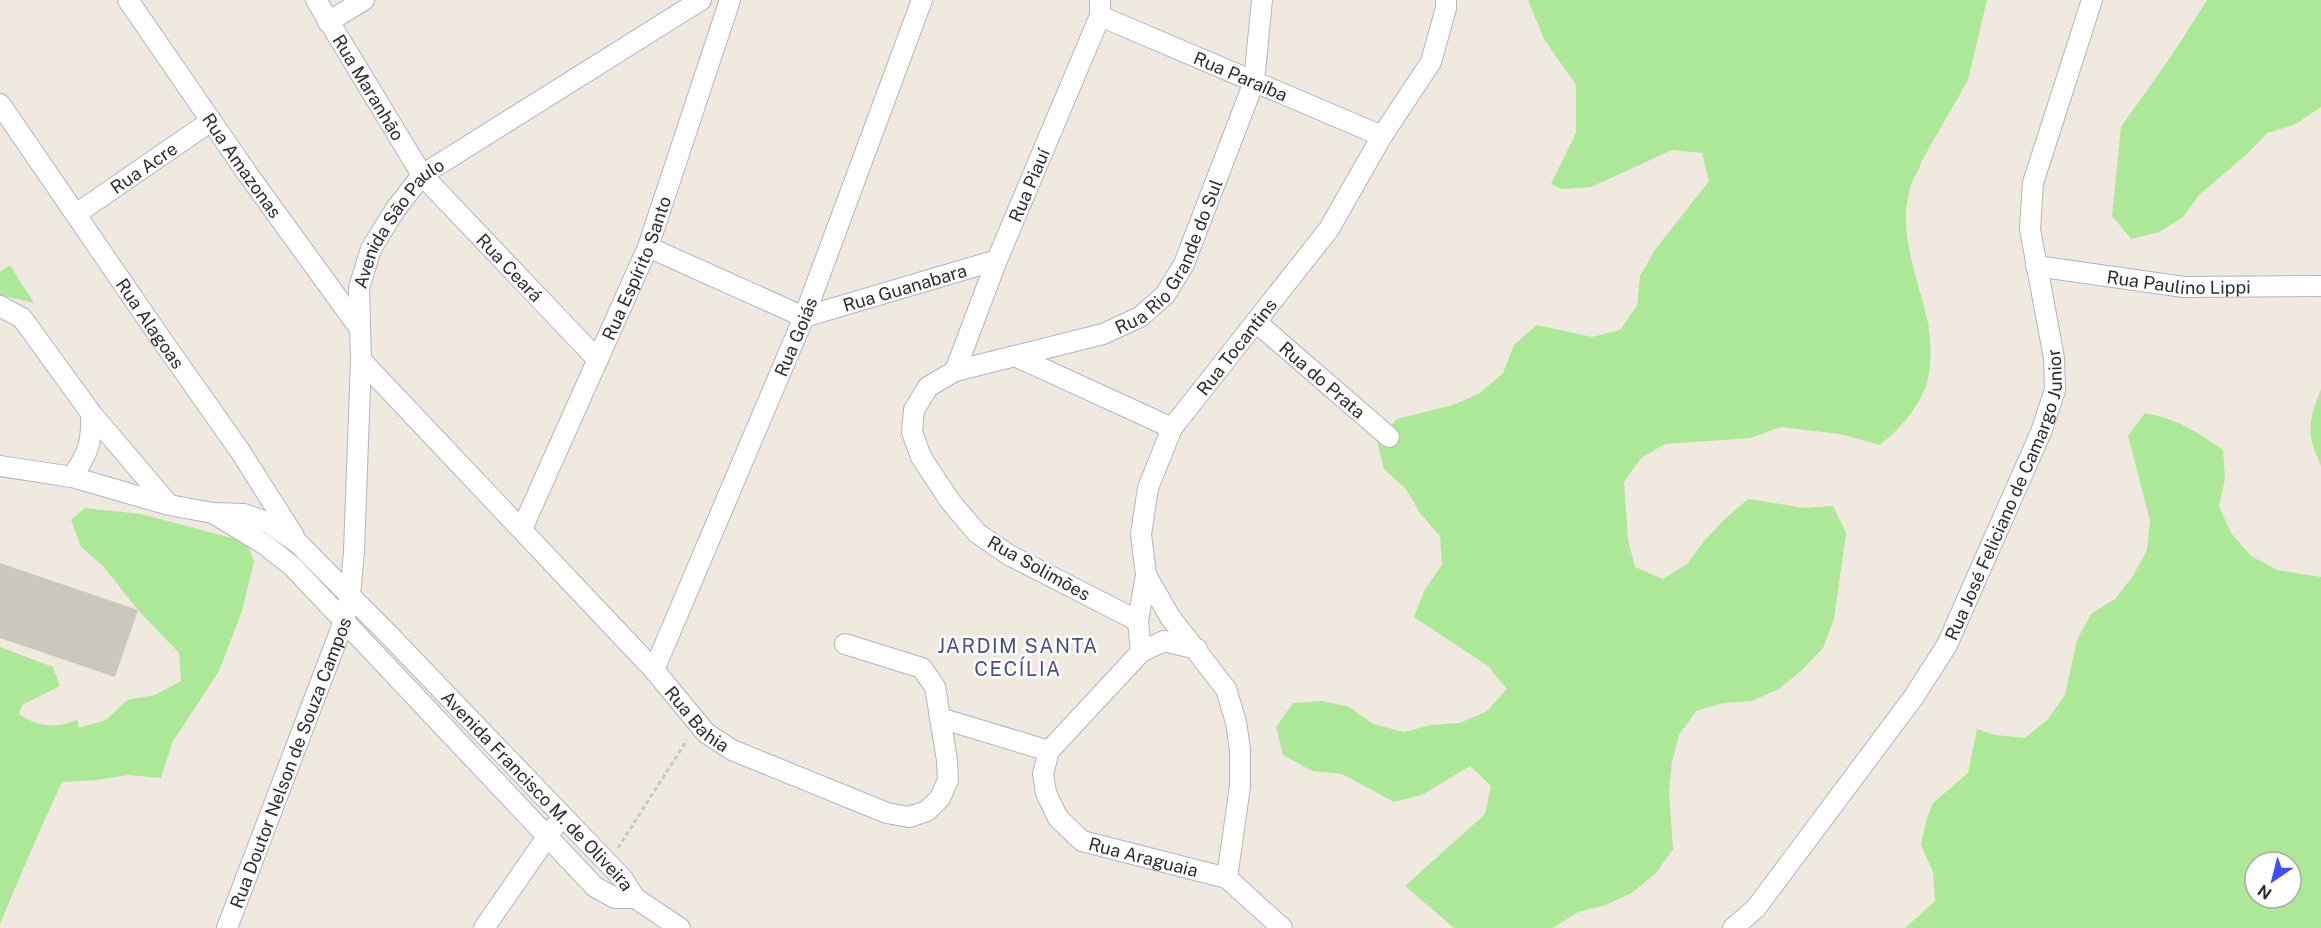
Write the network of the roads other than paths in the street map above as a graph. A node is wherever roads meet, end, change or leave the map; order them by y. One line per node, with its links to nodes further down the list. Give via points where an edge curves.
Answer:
1 (128, 0): 14 (street, Rua Amazonas)
2 (316, 0): 11 (street, Rua Maranhão)
3 (364, 0): 11 (street)
4 (701, 0): 16 (street, Avenida São Paulo)
5 (730, 0): 18 (street, Rua Espírito Santo)
6 (922, 0): 23 (street, Rua Goiás)
7 (1262, 0): 12 (street, Rua Rio Grande do Sul)
8 (1446, 0): 15 (street, Rua Tocantins, via 1431,62)
9 (2092, 0): 20 (street, Rua José Feliciano de Camargo Junior, via 2033,183 2030,229)
10 (1100, 8): 12 (street, Rua Paraíba); 19 (street, Rua Piauí)
11 (328, 22): 16 (street, Rua Maranhão)
12 (1254, 82): 15 (street, Rua Paraíba); 26 (street, Rua Rio Grande do Sul, via 1184,264 1165,295 1140,317 1103,334)
13 (0, 104): 17 (street, Rua Alagoas)
14 (211, 121): 17 (street, Rua Acre); 25 (street, Rua Amazonas)
15 (1382, 136): 24 (street, Rua Tocantins, via 1329,229)
16 (422, 176): 25 (street, Avenida São Paulo, via 371,249 359,288); 28 (street, Rua Ceará)
17 (76, 214): 38 (street, Rua Alagoas, via 240,451)
18 (648, 247): 23 (street); 28 (street, Rua Espírito Santo)
19 (997, 260): 23 (street, Rua Guanabara); 29 (street, Rua Piauí)
20 (2036, 266): 21 (street, Rua Paulino Lippi, via 2184,287); 58 (street, Rua José Feliciano de Camargo Junior, via 2054,358 2055,390 2041,432 1947,645 1763,898)
21 (2321, 286)
22 (0, 306): 30 (street, via 22,318)
23 (804, 317): 47 (street, Rua Goiás)
24 (1256, 322): 31 (street, Rua Tocantins); 32 (street, Rua do Prata)
25 (360, 329): 27 (street, Avenida São Paulo)
26 (1015, 356): 29 (street, Rua Solimões); 31 (street)
27 (361, 360): 37 (street, Rua Bahia); 41 (street, Avenida São Paulo)
28 (598, 360): 37 (street, Rua Espírito Santo)
29 (956, 370): 43 (street, Rua Solimões, via 928,387 914,410 912,432 921,457 950,501 977,533 1009,555)
30 (91, 413): 34 (street, via 92,440); 35 (street)
31 (1172, 428): 40 (street, Rua Tocantins, via 1148,488 1141,534)
32 (1389, 437)
33 (0, 466): 34 (street, Avenida Francisco M. de Oliveira)
34 (72, 477): 35 (street, Avenida Francisco M. de Oliveira)
35 (169, 505): 36 (street, Avenida Francisco M. de Oliveira)
36 (213, 513): 38 (street, Avenida Francisco M. de Oliveira, via 244,514 269,523); 39 (street, Avenida Francisco M. de Oliveira, via 264,544)
37 (522, 529): 47 (street, Rua Bahia)
38 (299, 544): 39 (street); 41 (street, Avenida Francisco M. de Oliveira)
39 (285, 562): 42 (street, Avenida Francisco M. de Oliveira)
40 (1146, 575): 43 (street, Rua Tocantins); 45 (street, Rua Tocantins, via 1170,617)
41 (350, 595): 42 (street, Rua Doutor Nelson de Souza Campos); 50 (street, Avenida Francisco M. de Oliveira)
42 (344, 621): 51 (street, Avenida Francisco M. de Oliveira); 55 (street, Rua Doutor Nelson de Souza Campos)
43 (1138, 621): 46 (street, Rua Tocantins)
44 (845, 644): 48 (street, Rua Bahia, via 922,668 935,687)
45 (1197, 650): 46 (street, via 1164,641); 52 (street, Rua Tocantins, via 1226,689 1240,750 1240,786)
46 (1142, 652): 49 (street)
47 (654, 670): 48 (street, Rua Bahia, via 706,733 732,750 887,813 909,817 927,811 940,798 948,780)
48 (940, 718): 49 (street)
49 (1049, 752): 52 (street, Rua Araguaia, via 1043,774 1046,793 1058,818 1082,840)
50 (563, 817): 51 (street); 53 (street, Avenida Francisco M. de Oliveira, via 623,879)
51 (546, 836): 53 (street, Avenida Francisco M. de Oliveira, via 595,887 615,898); 56 (street)
52 (1227, 878): 57 (street)
53 (635, 898): 54 (street)
54 (675, 927)
55 (227, 928)
56 (484, 928)
57 (1282, 928)
58 (1733, 928)

